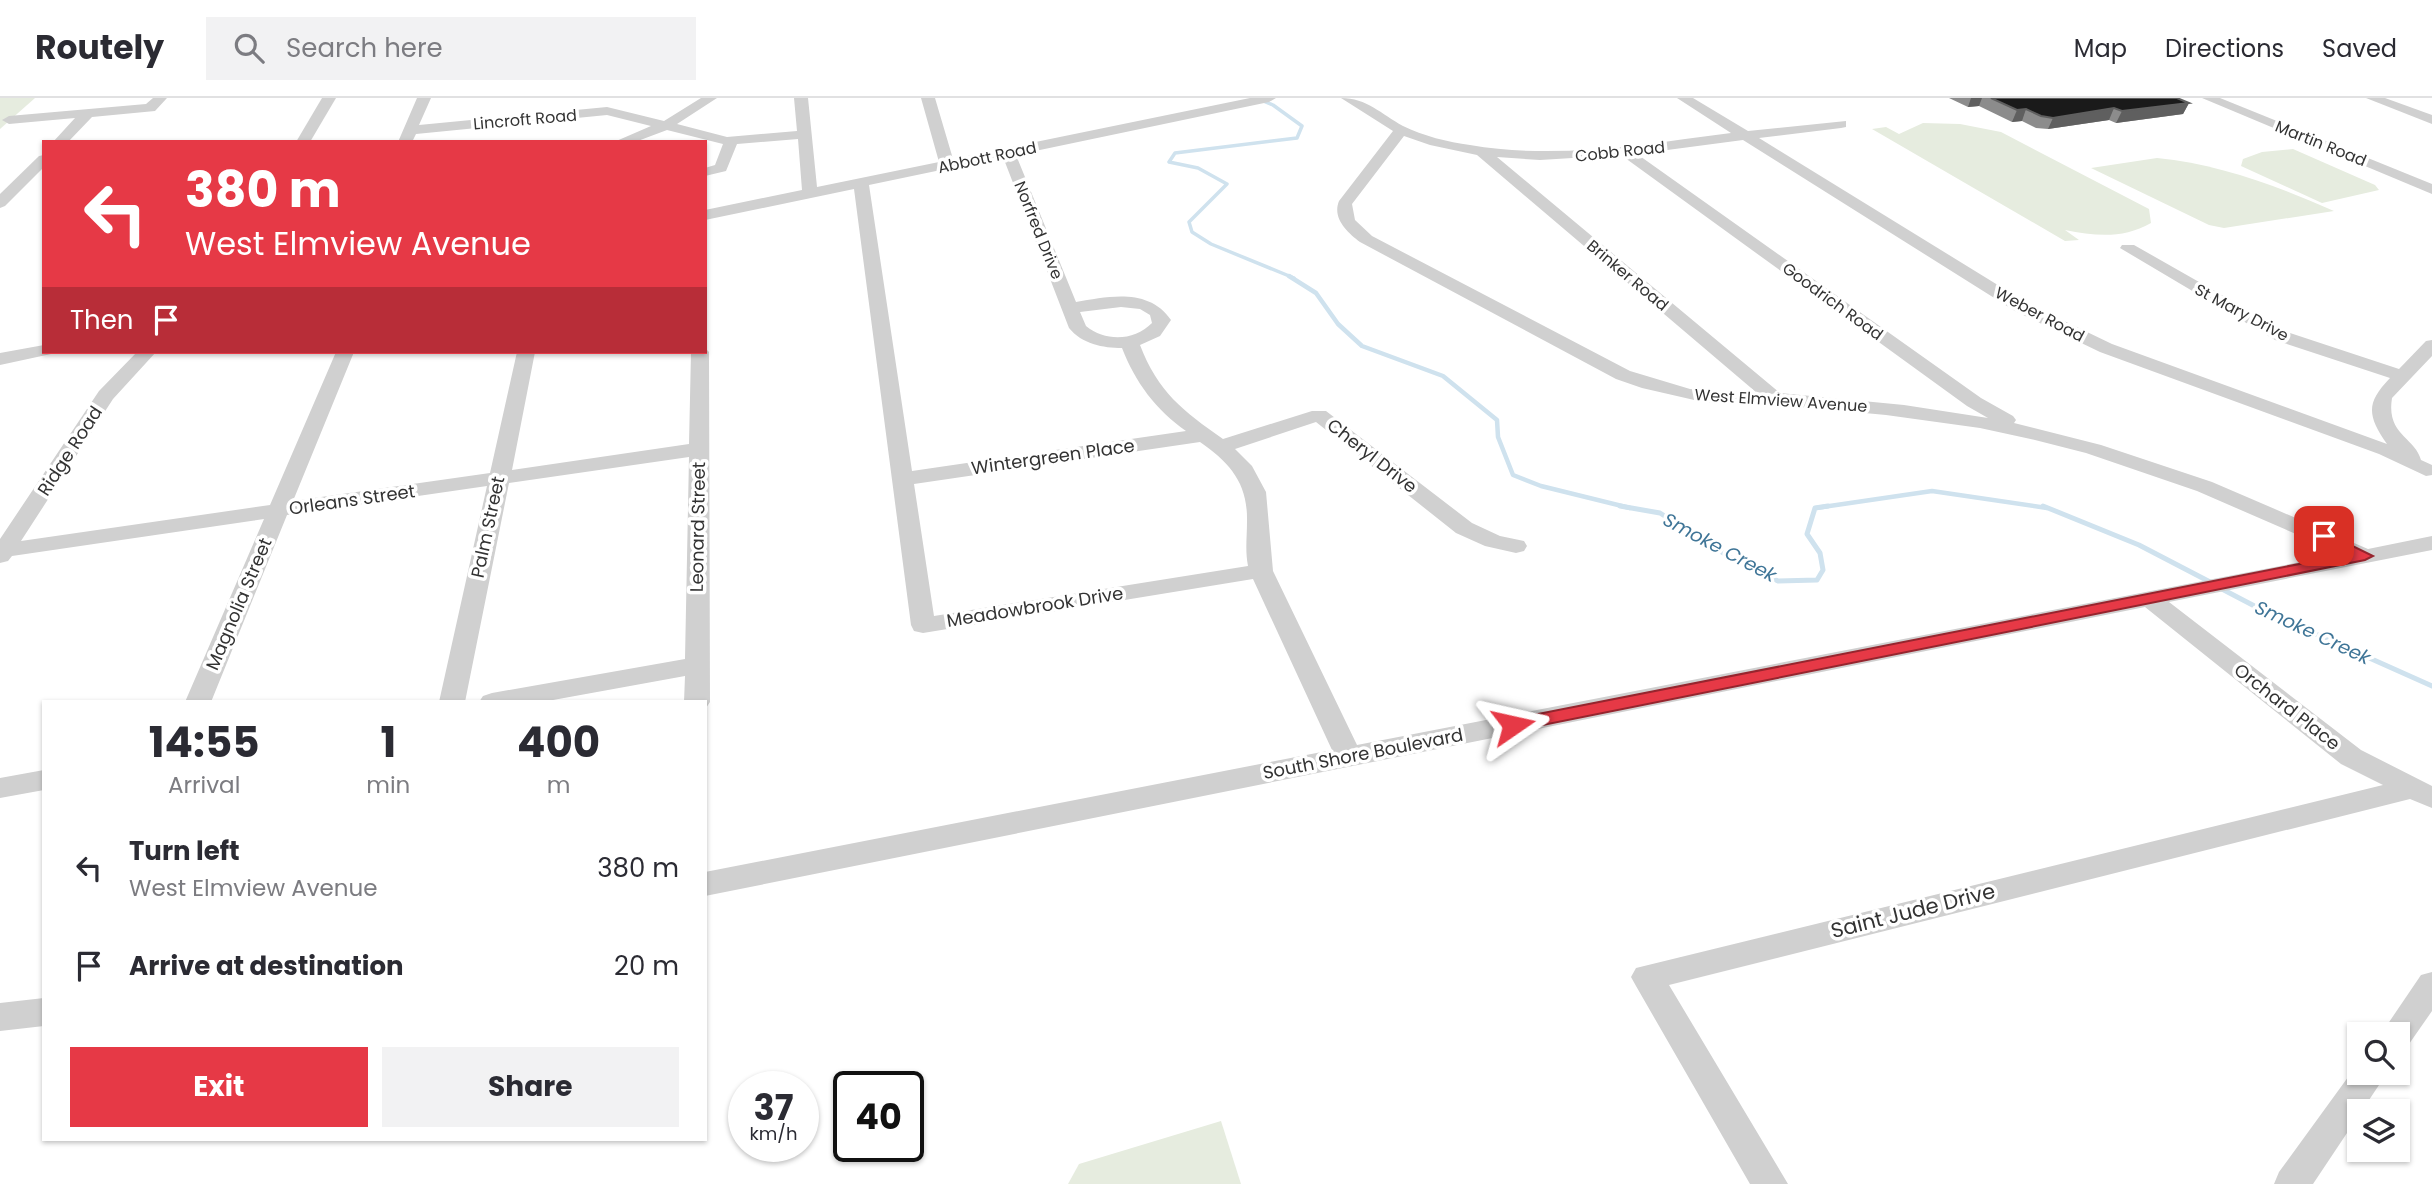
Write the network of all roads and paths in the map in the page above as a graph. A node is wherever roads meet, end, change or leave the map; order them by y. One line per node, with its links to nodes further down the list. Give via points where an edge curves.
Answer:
1 (328, 98): 22 (street)
2 (424, 98): 19 (street)
3 (710, 98): 16 (street)
4 (801, 98): 18 (street)
5 (928, 98): 29 (street)
6 (1269, 98): 26 (street, Abbott Road)
7 (1348, 98): 17 (street)
8 (1684, 98): 20 (street, Weber Road)
9 (2209, 98): 32 (street, Martin Road)
10 (2373, 98): 14 (street)
11 (158, 99): 12 (street, via 150,108)
12 (87, 114): 13 (street); 21 (street)
13 (9, 120)
14 (2432, 120)
15 (1841, 124): 20 (street, Cobb Road)
16 (665, 126): 19 (street, Lincroft Road, via 607,111); 23 (street); 24 (street, Lincroft Road)
17 (1401, 130): 27 (street, Cobb Road); 47 (street, West Elmview Avenue, via 1344,205 1345,218 1361,236 1623,375 1710,398)
18 (805, 134): 24 (street, Lincroft Road); 33 (street)
19 (407, 136)
20 (1745, 136): 25 (street, Cobb Road); 51 (street, Weber Road, via 2064,329 2386,450)
21 (62, 140)
22 (304, 140)
23 (626, 140)
24 (732, 140): 30 (street, via 721,169)
25 (1624, 151): 27 (street, Cobb Road, via 1562,156); 48 (street, Goodrich Road, via 1974,402)
26 (1008, 152): 29 (street, Abbott Road); 37 (street, Norfred Drive)
27 (1482, 152): 47 (street, Brinker Road)
28 (42, 161): 34 (street)
29 (947, 165): 31 (street, Abbott Road)
30 (707, 172)
31 (861, 183): 33 (street, Abbott Road); 53 (street, Meadowbrook Drive)
32 (2432, 189)
33 (810, 194): 35 (street, Abbott Road)
34 (0, 204)
35 (707, 215)
36 (2127, 248): 46 (street, St Mary Drive, via 2281,335)
37 (1072, 307): 38 (street, Norfred Drive, via 1082,332 1099,340); 38 (street, Norfred Drive, via 1123,302 1145,305 1160,314 1157,331)
38 (1129, 341): 49 (street, via 1146,383 1178,416)
39 (2432, 345): 46 (street)
40 (42, 351): 45 (street)
41 (145, 354): 57 (street, Ridge Road, via 106,395)
42 (344, 354): 54 (street, Magnolia Street)
43 (526, 354): 52 (street, Palm Street)
44 (700, 354): 50 (street, Leonard Street)
45 (0, 359)
46 (2402, 376): 51 (street, via 2383,397 2382,418 2401,447)
47 (1774, 398): 48 (street, West Elmview Avenue, via 1923,413)
48 (2049, 437): 58 (street, West Elmview Avenue, via 2221,492)
49 (1212, 441): 53 (street, Wintergreen Place); 56 (street, Cheryl Drive, via 1319,415 1464,528); 59 (street, via 1241,466 1256,495)
50 (699, 449): 52 (street, Orleans Street); 61 (street, Leonard Street)
51 (2429, 472)
52 (499, 479): 54 (street, Orleans Street); 63 (street, Palm Street)
53 (902, 479): 59 (street, Meadowbrook Drive, via 923,625)
54 (279, 510): 57 (street, Orleans Street); 62 (street, Magnolia Street)
55 (2431, 545): 58 (street, South Shore Boulevard)
56 (1516, 546)
57 (2, 553)
58 (2365, 556): 60 (street, South Shore Boulevard)
59 (1261, 571): 66 (street)
60 (2151, 600): 66 (street, South Shore Boulevard); 69 (street, Orchard Place, via 2351,757)
61 (697, 665): 64 (street); 65 (street, Leonard Street)
62 (199, 700)
63 (452, 700)
64 (503, 700)
65 (697, 700)
66 (1349, 757): 70 (street, South Shore Boulevard)
67 (42, 780): 68 (street)
68 (0, 788)
69 (2422, 793): 76 (street, Saint Jude Drive, via 1647,977)
70 (707, 884)
71 (2432, 985): 74 (street)
72 (42, 1012): 73 (street)
73 (0, 1017)
74 (2406, 1022)
75 (2361, 1085): 77 (street)
76 (1770, 1184)
77 (2291, 1184)

